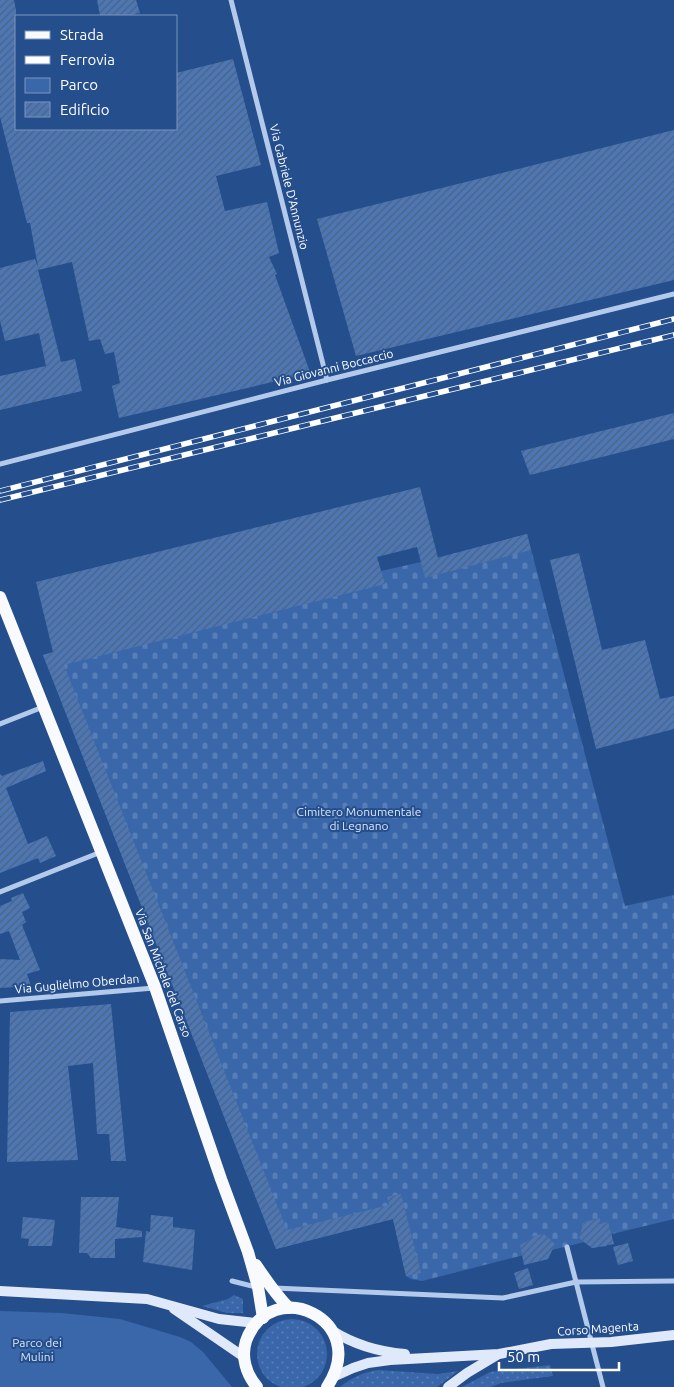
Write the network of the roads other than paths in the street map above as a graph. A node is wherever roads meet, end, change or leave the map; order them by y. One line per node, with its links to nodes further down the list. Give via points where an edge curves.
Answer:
1 (231, 0): 3 (street, Via Gabriele D'Annunzio)
2 (674, 294): 3 (street, Via Giovanni Boccaccio)
3 (328, 380): 4 (street, Via Giovanni Boccaccio)
4 (0, 464)
5 (0, 597): 6 (main road, Via San Michele del Carso)
6 (44, 707): 7 (street); 8 (main road, Via San Michele del Carso)
7 (0, 724)
8 (102, 852): 9 (street); 10 (main road, Via San Michele del Carso)
9 (0, 892)
10 (155, 988): 11 (street, Via Guglielmo Oberdan); 13 (main road, Via San Michele del Carso)
11 (0, 1002)
12 (567, 1246): 16 (street)
13 (248, 1252): 17 (main road, Via San Michele del Carso); 18 (main road, Via San Michele del Carso)
14 (232, 1281): 17 (street)
15 (674, 1281): 16 (street)
16 (576, 1282): 18 (street, via 503,1298); 25 (street)
17 (258, 1288): 18 (street); 22 (main road, Via San Michele del Carso)
18 (272, 1288): 21 (main road, Via San Michele del Carso)
19 (0, 1292): 20 (street, via 132,1297)
20 (166, 1304): 22 (street, via 219,1318); 27 (street)
21 (289, 1308): 22 (main road, via 277,1310); 23 (main road, via 313,1313)
22 (260, 1320): 27 (main road, via 249,1333)
23 (331, 1330): 28 (street, Corso Magenta, via 372,1348); 29 (main road, via 339,1353 338,1366)
24 (674, 1335): 25 (street, Corso Magenta)
25 (592, 1342): 26 (street, Corso Magenta, via 551,1344); 32 (street)
26 (499, 1354): 28 (street, Corso Magenta); 31 (street)
27 (244, 1357): 30 (main road, via 251,1381)
28 (434, 1358): 29 (street, Corso Magenta, via 368,1363)
29 (330, 1382)
30 (257, 1387)
31 (448, 1387)
32 (603, 1387)

